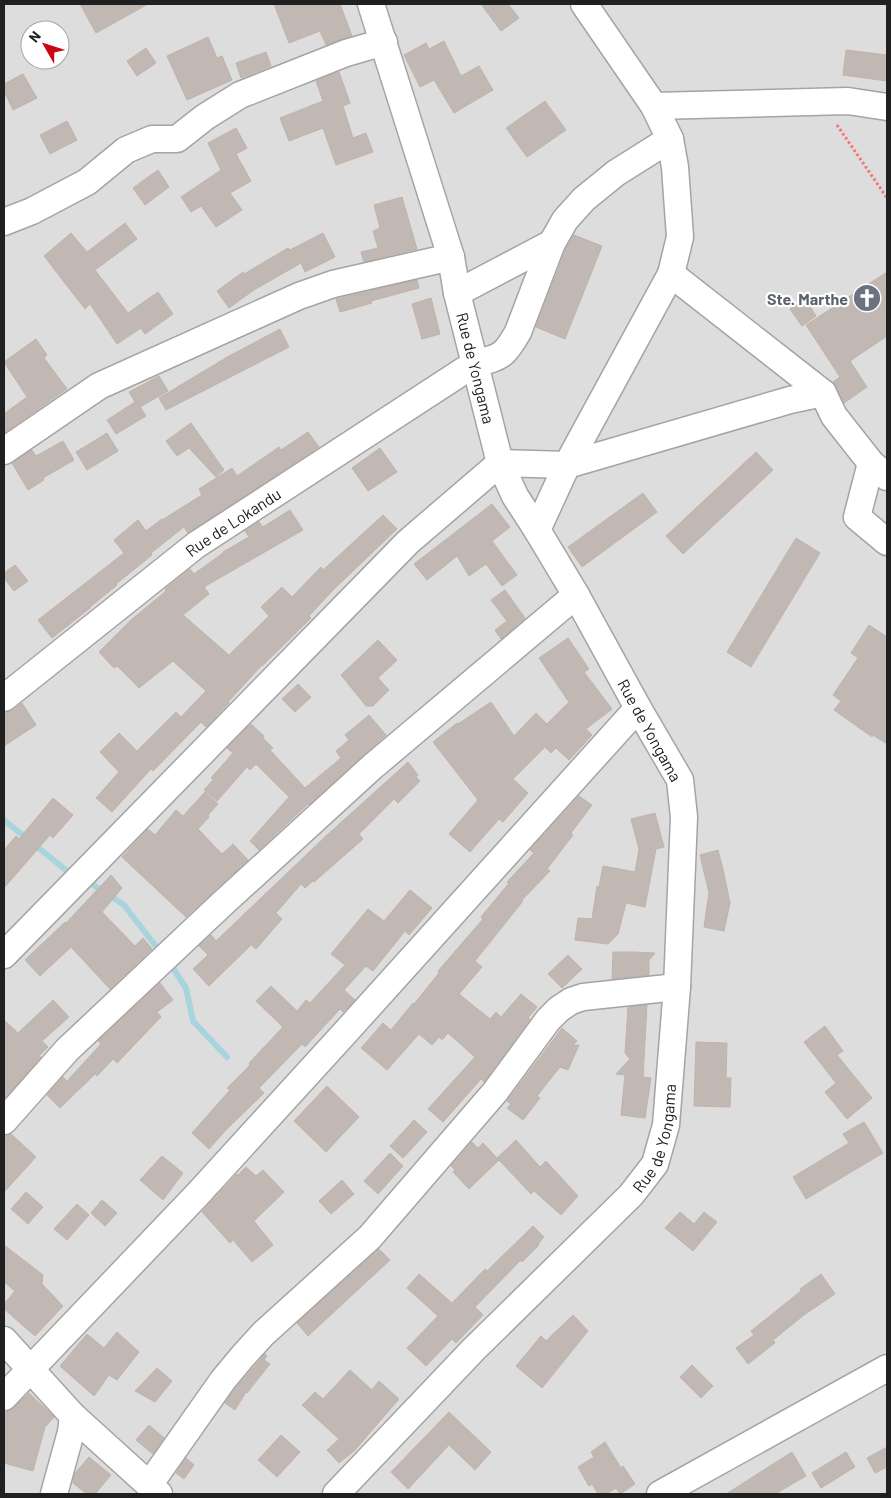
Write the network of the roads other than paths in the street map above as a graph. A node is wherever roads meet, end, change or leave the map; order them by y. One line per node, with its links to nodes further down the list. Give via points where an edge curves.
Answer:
1 (371, 4): 3 (street, Rue de Yongama)
2 (584, 4): 4 (street)
3 (384, 42): 7 (street, via 346,53 240,95 177,139 152,139 126,150 87,182); 9 (street, Rue de Yongama)
4 (654, 106): 5 (street, via 848,101); 6 (street)
5 (887, 107)
6 (670, 139): 8 (street, Rue de Lokandu, via 616,173 584,199 565,220); 10 (street, via 680,237)
7 (4, 222)
8 (552, 243): 11 (street); 12 (street, Rue de Lokandu, via 510,346 500,357)
9 (451, 257): 11 (street, Rue de Yongama); 14 (street, via 333,284 300,296 99,386)
10 (671, 274): 13 (street); 16 (street)
11 (457, 293): 12 (street, Rue de Yongama)
12 (474, 364): 15 (street, Rue de Yongama); 21 (street, Rue de Lokandu, via 196,544)
13 (823, 393): 16 (street); 17 (street, via 834,416)
14 (4, 451)
15 (500, 463): 16 (street); 18 (street, Rue de Yongama, via 515,496); 23 (street, via 408,542)
16 (567, 465): 18 (street)
17 (879, 470): 19 (street, via 857,517)
18 (537, 530): 20 (street, Rue de Yongama)
19 (887, 542)
20 (576, 595): 22 (street, Rue de Yongama); 25 (street, via 372,768 222,904 67,1050)
21 (4, 698)
22 (638, 708): 24 (street, Rue de Yongama, via 680,780 684,817); 28 (street, via 197,1195)
23 (4, 955)
24 (677, 987): 31 (street, via 583,997 559,1009 495,1092 370,1237 243,1356 223,1380); 33 (street, Rue de Yongama, via 666,1125 655,1164 632,1195 474,1349)
25 (4, 1121)
26 (4, 1340): 28 (street)
27 (887, 1368): 34 (street)
28 (31, 1369): 29 (street); 30 (street)
29 (4, 1397)
30 (73, 1416): 31 (street); 32 (street)
31 (154, 1490)
32 (54, 1494)
33 (336, 1494)
34 (660, 1494)

